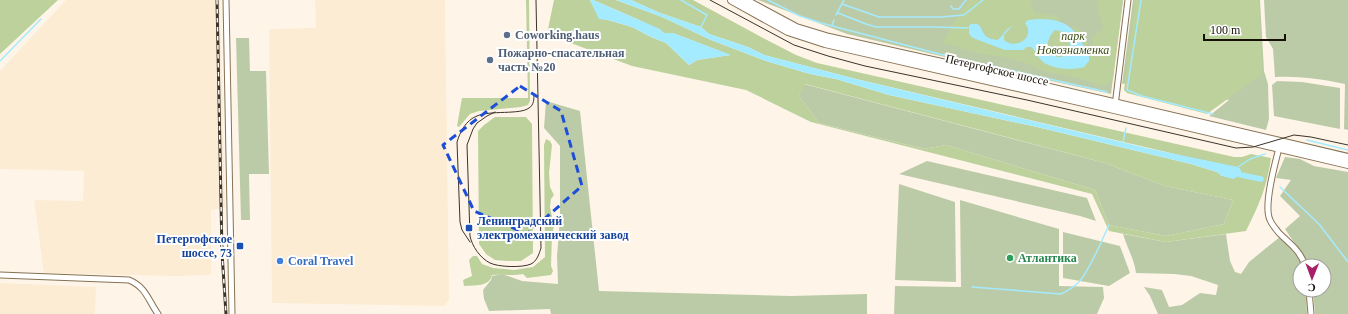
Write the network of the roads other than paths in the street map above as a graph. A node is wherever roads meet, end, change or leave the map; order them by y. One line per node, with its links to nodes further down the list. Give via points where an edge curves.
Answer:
1 (226, 0): 13 (street)
2 (732, 0): 5 (main road, Петергофское шоссе, via 807,38)
3 (744, 0): 5 (main road, Петергофское шоссе, via 787,24 816,35)
4 (1128, 0): 5 (street)
5 (1115, 106): 6 (main road, Петергофское шоссе); 7 (main road, Петергофское шоссе)
6 (1279, 148): 8 (main road, Петергофское шоссе); 9 (street, via 1270,182 1268,215 1278,232 1295,248)
7 (1348, 158)
8 (1348, 164)
9 (1301, 258)
10 (0, 275): 12 (street, via 129,280 142,288)
11 (1310, 298): 14 (street)
12 (158, 314)
13 (232, 314)
14 (1311, 314)

